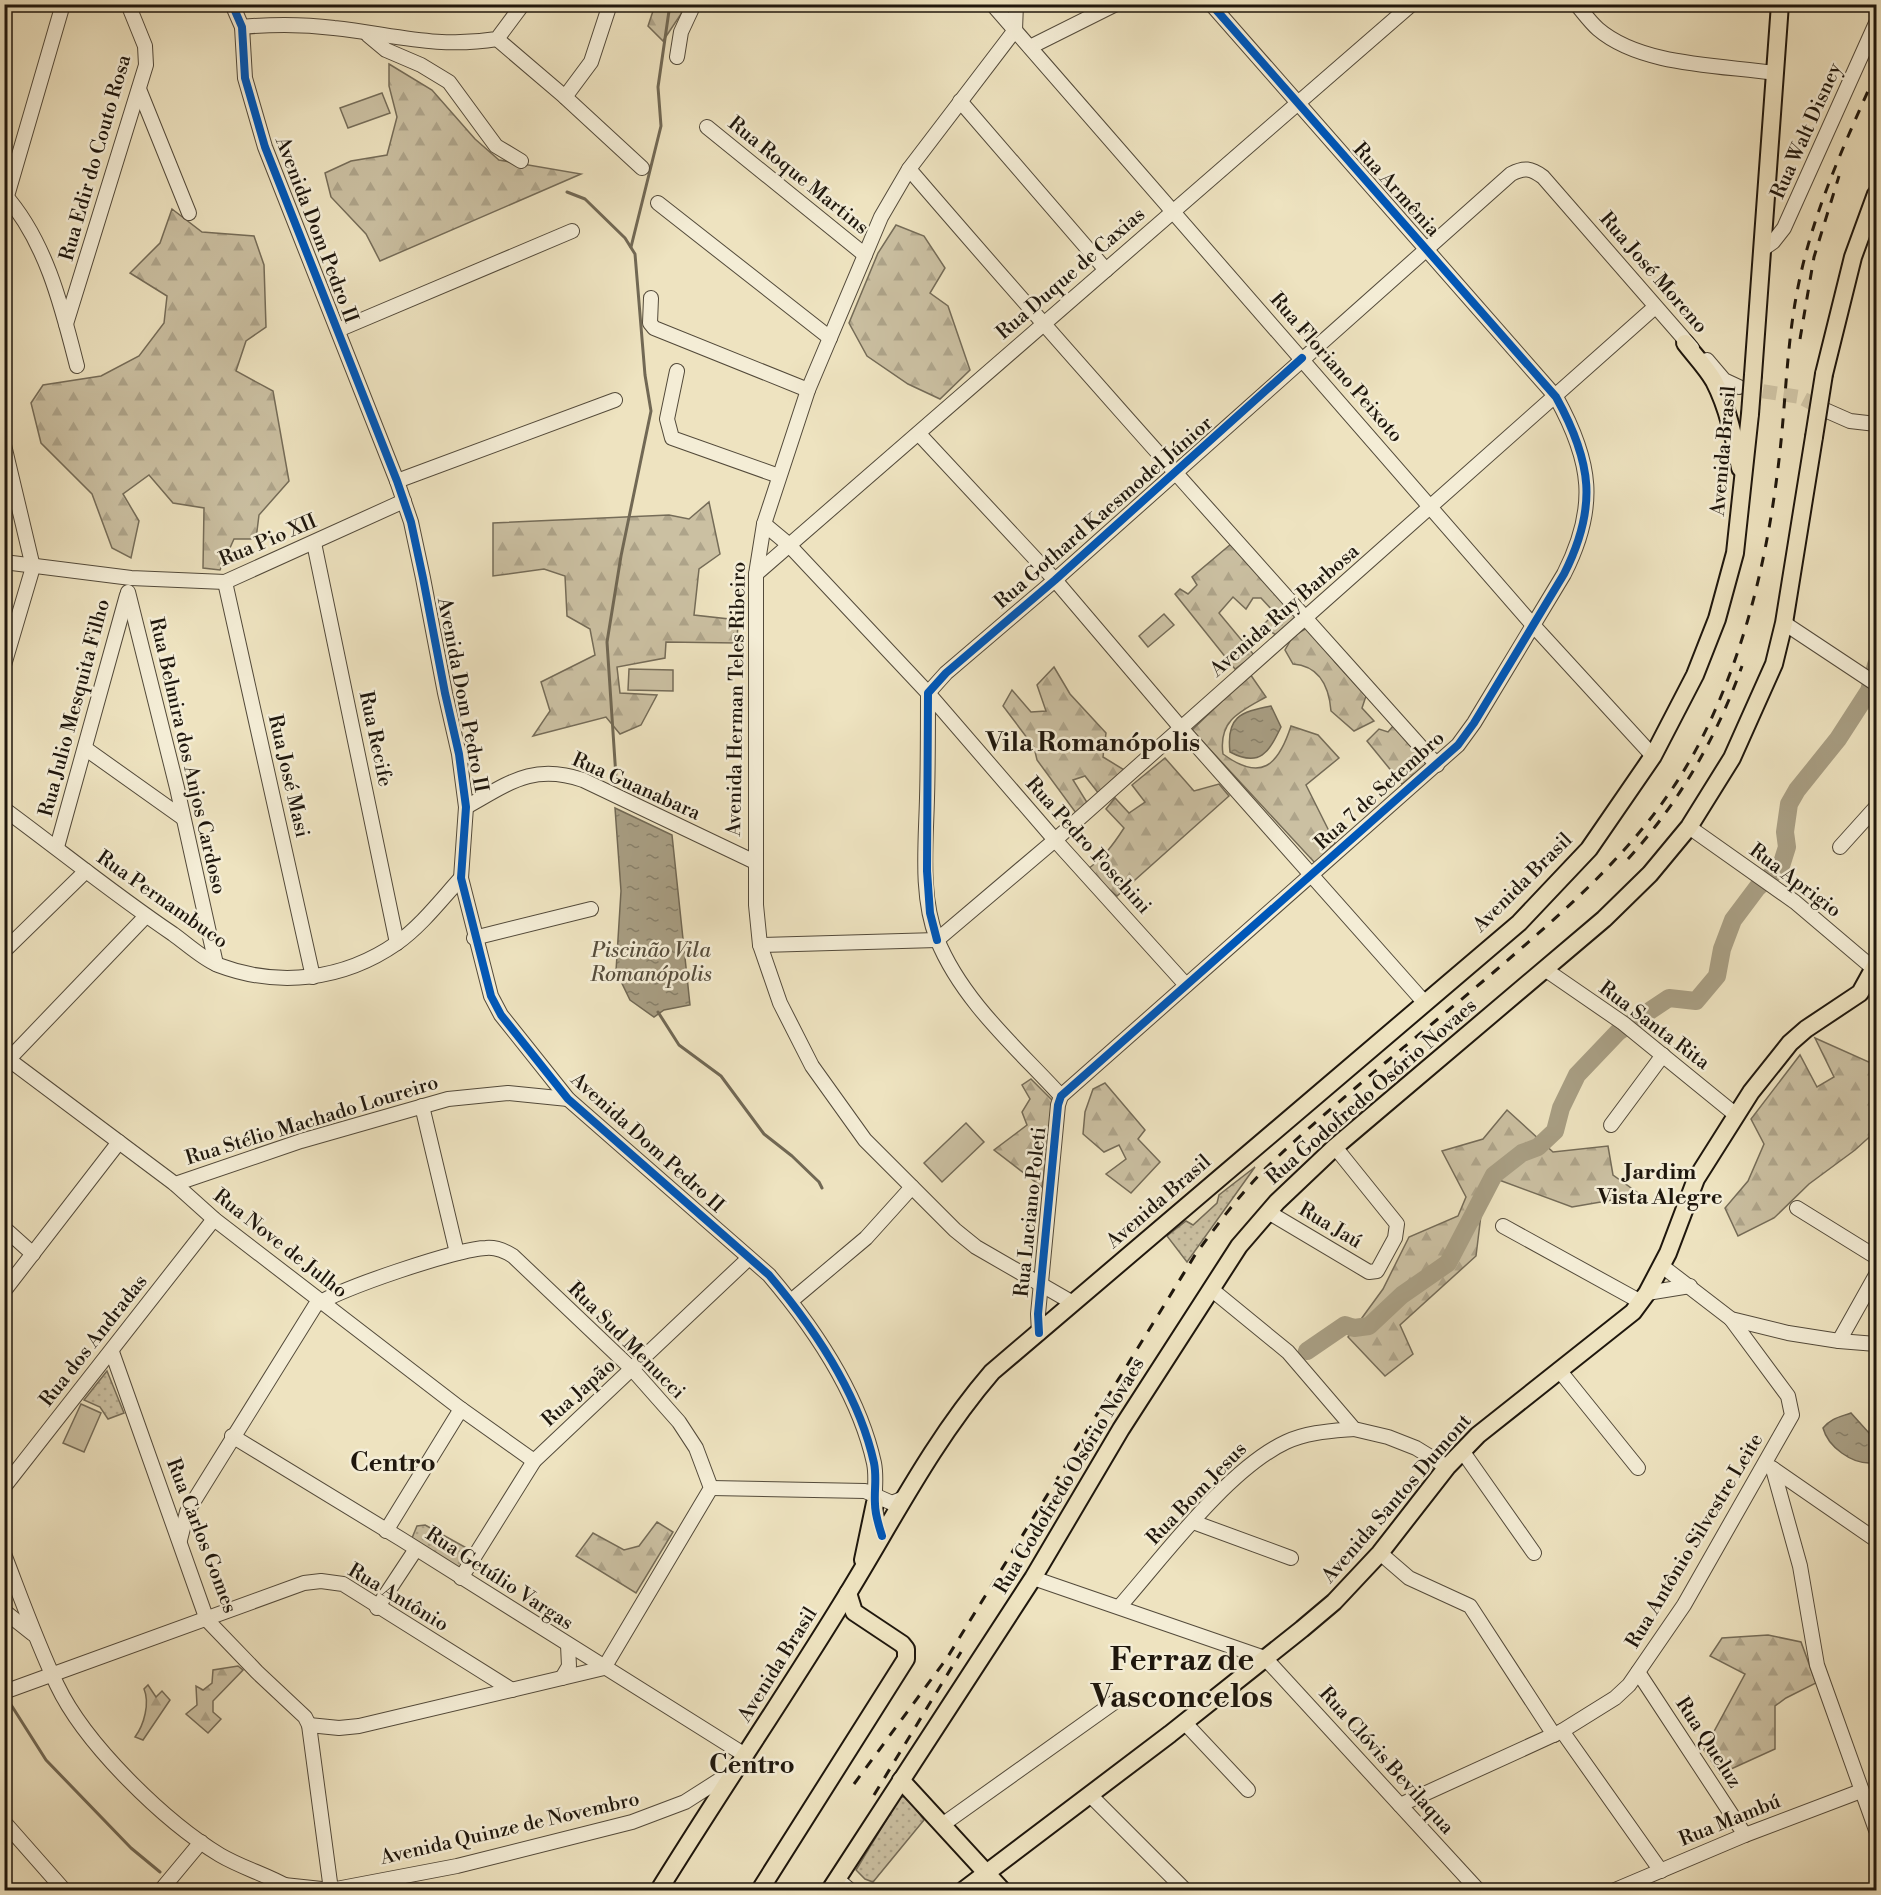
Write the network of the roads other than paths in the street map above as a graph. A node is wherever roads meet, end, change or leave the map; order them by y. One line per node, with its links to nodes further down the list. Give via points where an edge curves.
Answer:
1 (63, 4): 32 (street)
2 (128, 4): 22 (street, Rua Edir do Couto Rosa, via 147,54)
3 (232, 4): 15 (street)
4 (523, 4): 18 (street)
5 (610, 4): 23 (street, via 591,62)
6 (694, 4): 20 (street, via 681,32)
7 (992, 4): 16 (street, Rua Floriano Peixoto)
8 (1016, 4): 16 (street)
9 (1116, 4): 19 (street)
10 (1212, 4): 25 (street, Rua Armênia)
11 (1412, 4): 25 (street, Rua Duque de Caxias)
12 (1576, 4): 21 (street, via 1598,29 1649,56)
13 (1780, 4): 21 (main road, Avenida Brasil)
14 (1876, 23): 38 (street, Rua Walt Disney, via 1784,228)
15 (242, 27): 17 (street, via 281,24); 45 (street, Avenida Dom Pedro II, via 245,78 252,106)
16 (1015, 30): 19 (street, Rua Floriano Peixoto); 24 (street, Avenida Herman Teles Ribeiro)
17 (366, 34): 18 (street, via 450,43); 27 (street, via 386,50 449,82 496,146)
18 (497, 39): 23 (street)
19 (1030, 47): 34 (street, Rua Floriano Peixoto)
20 (677, 57)
21 (1775, 73): 38 (main road, Avenida Brasil)
22 (140, 89): 35 (street); 43 (street, Rua Edir do Couto Rosa)
23 (565, 97): 28 (street)
24 (960, 101): 29 (street, Avenida Herman Teles Ribeiro); 40 (street)
25 (1296, 103): 34 (street, Rua Duque de Caxias); 37 (street, Rua Armênia)
26 (707, 128): 39 (street, Rua Roque Martins)
27 (521, 160)
28 (642, 168)
29 (909, 169): 39 (street, Avenida Herman Teles Ribeiro, via 885,209); 44 (street)
30 (1543, 177): 37 (street, Rua Gothard Kaesmodel Júnior, via 1533,169 1511,174); 42 (street, Rua José Moreno)
31 (1876, 194): 75 (main road, Rua Godofredo Osório Novaes, bridge, via 1853,257 1824,374)
32 (6, 195): 43 (street, via 28,226 44,260)
33 (657, 203): 46 (street)
34 (1172, 211): 40 (street, Rua Duque de Caxias); 48 (street, Rua Floriano Peixoto)
35 (189, 213)
36 (572, 231): 45 (street)
37 (1427, 249): 48 (street, Rua Gothard Kaesmodel Júnior); 53 (street, Rua Armênia)
38 (1763, 249): 62 (main road, Avenida Brasil, bridge)
39 (865, 255): 46 (street, Avenida Herman Teles Ribeiro)
40 (1106, 270): 44 (street, Rua Duque de Caxias)
41 (651, 298): 52 (street, via 650,323 654,328)
42 (1655, 307): 47 (street, Rua José Moreno); 53 (street, Avenida Ruy Barbosa)
43 (66, 324): 49 (street)
44 (1043, 325): 57 (street, Rua Duque de Caxias); 59 (street)
45 (338, 330): 61 (street, Avenida Dom Pedro II)
46 (830, 338): 52 (street, Avenida Herman Teles Ribeiro)
47 (1684, 343): 51 (street, Rua José Moreno, via 1710,362 1724,380); 62 (main road, via 1718,391)
48 (1302, 358): 59 (street, Rua Gothard Kaesmodel Júnior); 64 (street, Rua Floriano Peixoto)
49 (77, 366)
50 (677, 371): 60 (street, via 666,419 672,438)
51 (1739, 387)
52 (808, 390): 60 (street, Avenida Herman Teles Ribeiro)
53 (1556, 397): 64 (street, Avenida Ruy Barbosa); 76 (street, Rua 7 de Setembro, via 1576,432 1585,465 1585,512 1577,549)
54 (615, 400): 61 (street)
55 (1825, 410): 56 (street, via 1850,421)
56 (1876, 424)
57 (919, 434): 67 (street, Rua Duque de Caxias); 71 (street)
58 (4, 445): 69 (street)
59 (1177, 472): 71 (street, Rua Gothard Kaesmodel Júnior); 74 (street)
60 (779, 476): 65 (street, Avenida Herman Teles Ribeiro)
61 (397, 481): 63 (street, Avenida Dom Pedro II)
62 (1743, 483): 84 (main road, Avenida Brasil, via 1735,553 1717,619 1695,675)
63 (404, 501): 66 (street, Rua Pio XII); 86 (street, Avenida Dom Pedro II, via 459,754)
64 (1432, 508): 74 (street, Avenida Ruy Barbosa); 76 (street, Rua Floriano Peixoto)
65 (764, 524): 67 (street, Rua Pedro Foschini); 70 (street, Avenida Herman Teles Ribeiro)
66 (314, 543): 72 (street, Rua Pio XII); 102 (street, Rua Recife)
67 (788, 544): 70 (street, Rua Duque de Caxias); 79 (street, Rua Pedro Foschini)
68 (4, 562): 69 (street, Rua Pio XII)
69 (33, 567): 73 (street, Rua Pio XII); 77 (street)
70 (756, 574): 94 (street, Avenida Herman Teles Ribeiro)
71 (1055, 580): 79 (street, Rua Gothard Kaesmodel Júnior); 81 (street)
72 (225, 582): 73 (street, Rua Pio XII); 108 (street, Rua José Masi)
73 (130, 585): 83 (street, Rua Julio Mesquita Filho); 89 (street, Rua Belmira dos Anjos Cardoso)
74 (1305, 618): 81 (street, Avenida Ruy Barbosa); 85 (street)
75 (1784, 623): 78 (street); 90 (main road, Rua Godofredo Osório Novaes, via 1774,663 1749,724)
76 (1532, 624): 84 (street, Rua Floriano Peixoto); 85 (street, Rua 7 de Setembro, via 1474,723)
77 (4, 665)
78 (1872, 681)
79 (928, 693): 80 (street, Rua Pedro Foschini); 82 (street)
80 (947, 714): 82 (street, via 933,723); 91 (street, Rua Pedro Foschini)
81 (1181, 729): 91 (street, Avenida Ruy Barbosa); 96 (street)
82 (928, 732): 101 (street, via 927,871 930,913)
83 (86, 749): 89 (street); 92 (street, Rua Julio Mesquita Filho)
84 (1653, 756): 110 (main road, Avenida Brasil, via 1589,849 1519,923)
85 (1437, 765): 96 (street, Rua 7 de Setembro)
86 (466, 807): 94 (street, Rua Guanabara, via 516,779 556,772 583,780); 97 (street, Avenida Dom Pedro II)
87 (1876, 807): 93 (street)
88 (4, 809): 92 (street, Rua Pernambuco)
89 (183, 818): 105 (street, Rua Belmira dos Anjos Cardoso)
90 (1689, 827): 106 (street, Rua Aprigio); 107 (main road, Rua Godofredo Osório Novaes, via 1650,874)
91 (1055, 840): 101 (street, Avenida Ruy Barbosa); 109 (street, Rua Pedro Foschini)
92 (57, 847): 95 (street, Rua Pernambuco)
93 (1840, 847)
94 (755, 862): 103 (street, Avenida Herman Teles Ribeiro)
95 (86, 871): 99 (street, Rua Pernambuco); 104 (street)
96 (1311, 876): 109 (street, Rua 7 de Setembro); 110 (street)
97 (461, 878): 100 (street, Avenida Dom Pedro II); 102 (street, Rua Pernambuco)
98 (591, 909): 100 (street)
99 (146, 916): 105 (street, Rua Pernambuco); 112 (street)
100 (474, 938): 114 (street, Avenida Dom Pedro II, via 491,996 501,1015)
101 (937, 940): 103 (street); 113 (street, via 958,979 980,1007)
102 (397, 943): 108 (street, Rua Pernambuco, via 363,963)
103 (760, 945): 121 (street, Avenida Herman Teles Ribeiro, via 780,1003 812,1066 865,1140)
104 (4, 951)
105 (216, 964): 108 (street, Rua Pernambuco, via 268,977)
106 (1875, 966): 116 (main road, Avenida Santos Dumont, via 1856,997 1790,1043)
107 (1546, 970): 111 (street, Rua Santa Rita); 119 (main road, Rua Godofredo Osório Novaes)
108 (313, 977)
109 (1186, 985): 113 (street, Rua 7 de Setembro)
110 (1424, 1002): 140 (main road, Avenida Brasil)
111 (1664, 1055): 116 (street, Rua Santa Rita); 117 (street)
112 (7, 1058): 118 (street, Rua Nove de Julho)
113 (1061, 1096): 133 (street, Rua Luciano Poleti)
114 (568, 1099): 115 (street, Rua Stélio Machado Loureiro, via 508,1092); 130 (street, Avenida Dom Pedro II)
115 (423, 1106): 120 (street, Rua Stélio Machado Loureiro, via 301,1141); 127 (street)
116 (1736, 1115): 131 (main road, Avenida Santos Dumont, via 1696,1179)
117 (1611, 1125)
118 (119, 1142): 120 (street, Rua Nove de Julho); 128 (street)
119 (1335, 1147): 123 (main road, Rua Godofredo Osório Novaes); 123 (street, Rua Jaú, via 1397,1224 1395,1238 1380,1268 1372,1272)
120 (175, 1184): 124 (street, Rua Nove de Julho)
121 (912, 1187): 133 (street, Avenida Herman Teles Ribeiro, via 976,1247); 139 (street, via 866,1238)
122 (1797, 1208): 129 (street)
123 (1268, 1212): 135 (main road, Rua Godofredo Osório Novaes)
124 (214, 1219): 138 (street, Rua Nove de Julho); 145 (street, Rua dos Andradas)
125 (1503, 1227): 137 (street)
126 (4, 1228): 128 (street)
127 (457, 1253): 138 (street, Rua Sud Menucci); 146 (street, Rua Sud Menucci, via 486,1247 513,1256)
128 (33, 1254): 136 (street)
129 (1876, 1257)
130 (749, 1258): 139 (street, Avenida Dom Pedro II); 146 (street, Rua Japão)
131 (1662, 1266): 134 (street); 137 (main road, Avenida Santos Dumont)
132 (1876, 1275): 143 (street)
133 (1042, 1284): 140 (street, Avenida Herman Teles Ribeiro); 142 (street, Rua Luciano Poleti)
134 (1689, 1286): 137 (street); 141 (street)
135 (1210, 1289): 149 (street, via 1288,1352); 175 (main road, Rua Godofredo Osório Novaes, via 1120,1429)
136 (4, 1291)
137 (1644, 1298): 147 (main road, Avenida Santos Dumont, via 1628,1318)
138 (321, 1301): 148 (street, Rua Nove de Julho); 150 (street, via 310,1311)
139 (791, 1301): 161 (street, Avenida Dom Pedro II, via 852,1402 869,1445 877,1478)
140 (1073, 1303): 142 (main road, Avenida Brasil)
141 (1731, 1319): 143 (street, via 1765,1329); 153 (street, Rua Antônio Silvestre Leite, via 1774,1375 1792,1407)
142 (1039, 1333): 160 (main road, Avenida Brasil, via 1004,1363 992,1385 927,1458)
143 (1839, 1341): 144 (street)
144 (1876, 1344)
145 (111, 1352): 156 (street, Rua dos Andradas); 159 (street, Rua Carlos Gomes)
146 (633, 1370): 152 (street, Rua Japão); 158 (street, Rua Sud Menucci, via 688,1435)
147 (1558, 1370): 151 (main road, Avenida Santos Dumont, via 1493,1422); 155 (street)
148 (461, 1409): 152 (street, Rua Nove de Julho); 164 (street)
149 (1354, 1430): 154 (street, Rua Bom Jesus, via 1416,1448); 162 (street, Rua Bom Jesus, via 1314,1433 1262,1455)
150 (232, 1436): 157 (street); 164 (street, Rua Getúlio Vargas)
151 (1463, 1452): 154 (main road, Avenida Santos Dumont); 170 (street)
152 (534, 1461): 174 (street, Rua Japão)
153 (1769, 1466): 163 (street); 188 (street, Rua Antônio Silvestre Leite, via 1680,1612); 200 (street, via 1800,1566 1817,1665)
154 (1448, 1467): 169 (main road, Avenida Santos Dumont)
155 (1638, 1468)
156 (4, 1487)
157 (201, 1488): 159 (street, via 190,1501 180,1505); 166 (street, via 187,1512)
158 (711, 1488): 161 (street, via 865,1491); 186 (street)
159 (164, 1497): 166 (street, Rua Carlos Gomes)
160 (904, 1498): 161 (street, via 892,1503); 165 (main road, Avenida Brasil)
161 (876, 1499): 165 (street, Avenida Dom Pedro II); 173 (main road)
162 (1193, 1522): 172 (street); 177 (street, Rua Bom Jesus)
163 (1870, 1530): 167 (street)
164 (386, 1531): 168 (street, Rua Getúlio Vargas)
165 (882, 1536): 173 (main road, Avenida Brasil)
166 (180, 1540): 182 (street, Rua Carlos Gomes)
167 (1876, 1540)
168 (416, 1549): 174 (street, Rua Getúlio Vargas); 178 (street)
169 (1380, 1553): 185 (main road, Avenida Santos Dumont, via 1334,1602); 195 (street, via 1409,1578 1470,1606)
170 (1534, 1553)
171 (4, 1554): 183 (street, Avenida Quinze de Novembro)
172 (1292, 1558)
173 (860, 1573): 176 (main road, Avenida Brasil)
174 (461, 1578): 184 (street, Rua Getúlio Vargas)
175 (1033, 1578): 177 (street); 198 (main road, Rua Godofredo Osório Novaes)
176 (848, 1593): 180 (main road); 181 (main road, Avenida Brasil)
177 (1120, 1606): 185 (street)
178 (377, 1608): 182 (street, Rua Antônio, via 343,1584 312,1581); 190 (street, Rua Antônio)
179 (4, 1611): 183 (street)
180 (854, 1612): 181 (main road); 216 (main road, via 902,1644 907,1653 902,1669)
181 (836, 1614): 196 (main road, Avenida Brasil)
182 (207, 1620): 187 (street, Rua Antônio); 194 (street, Rua Carlos Gomes)
183 (35, 1635): 187 (street, Avenida Quinze de Novembro)
184 (568, 1646): 186 (street, Rua Getúlio Vargas); 189 (street, via 569,1666)
185 (1265, 1658): 193 (main road, Avenida Santos Dumont); 202 (street, Rua Clóvis Bevilaqua)
186 (604, 1668): 189 (street); 196 (street, Rua Getúlio Vargas)
187 (52, 1672): 191 (street, Rua Antônio); 207 (street, Avenida Quinze de Novembro, via 72,1711 104,1752 154,1803)
188 (1638, 1672): 195 (street, Rua Antônio Silvestre Leite, via 1615,1698); 206 (street, Rua Queluz)
189 (562, 1678): 190 (street)
190 (512, 1689): 194 (street, via 360,1726)
191 (4, 1692)
192 (1116, 1701): 204 (street)
193 (1185, 1723): 199 (street); 201 (main road, Avenida Santos Dumont)
194 (309, 1725): 214 (street)
195 (1558, 1733): 202 (street, Rua Antônio Silvestre Leite); 208 (street)
196 (745, 1755): 197 (main road, Avenida Brasil)
197 (735, 1770): 214 (street, Avenida Quinze de Novembro, via 685,1802 640,1820 457,1866); 215 (main road, Avenida Brasil)
198 (901, 1780): 204 (main road); 210 (main road, Rua Godofredo Osório Novaes)
199 (1248, 1790)
200 (1861, 1791): 205 (street); 206 (street, Rua Mambú)
201 (1090, 1795): 209 (main road, Avenida Santos Dumont); 220 (street)
202 (1400, 1805): 221 (street, Rua Clóvis Bevilaqua)
203 (4, 1822): 212 (street)
204 (942, 1825): 209 (main road)
205 (1876, 1830)
206 (1745, 1835): 208 (street, Rua Mambú)
207 (201, 1842): 211 (street, Avenida Quinze de Novembro, via 237,1865); 213 (street)
208 (1661, 1871): 222 (street, Rua Mambú)
209 (985, 1872): 218 (main road, Avenida Santos Dumont); 219 (main road)
210 (833, 1885): 217 (street)
211 (289, 1888): 214 (street, Avenida Quinze de Novembro)
212 (64, 1890)
213 (161, 1890)
214 (331, 1890)
215 (659, 1890)
216 (760, 1890)
217 (850, 1890)
218 (964, 1890)
219 (1002, 1890)
220 (1185, 1890)
221 (1478, 1890)
222 (1615, 1890)

